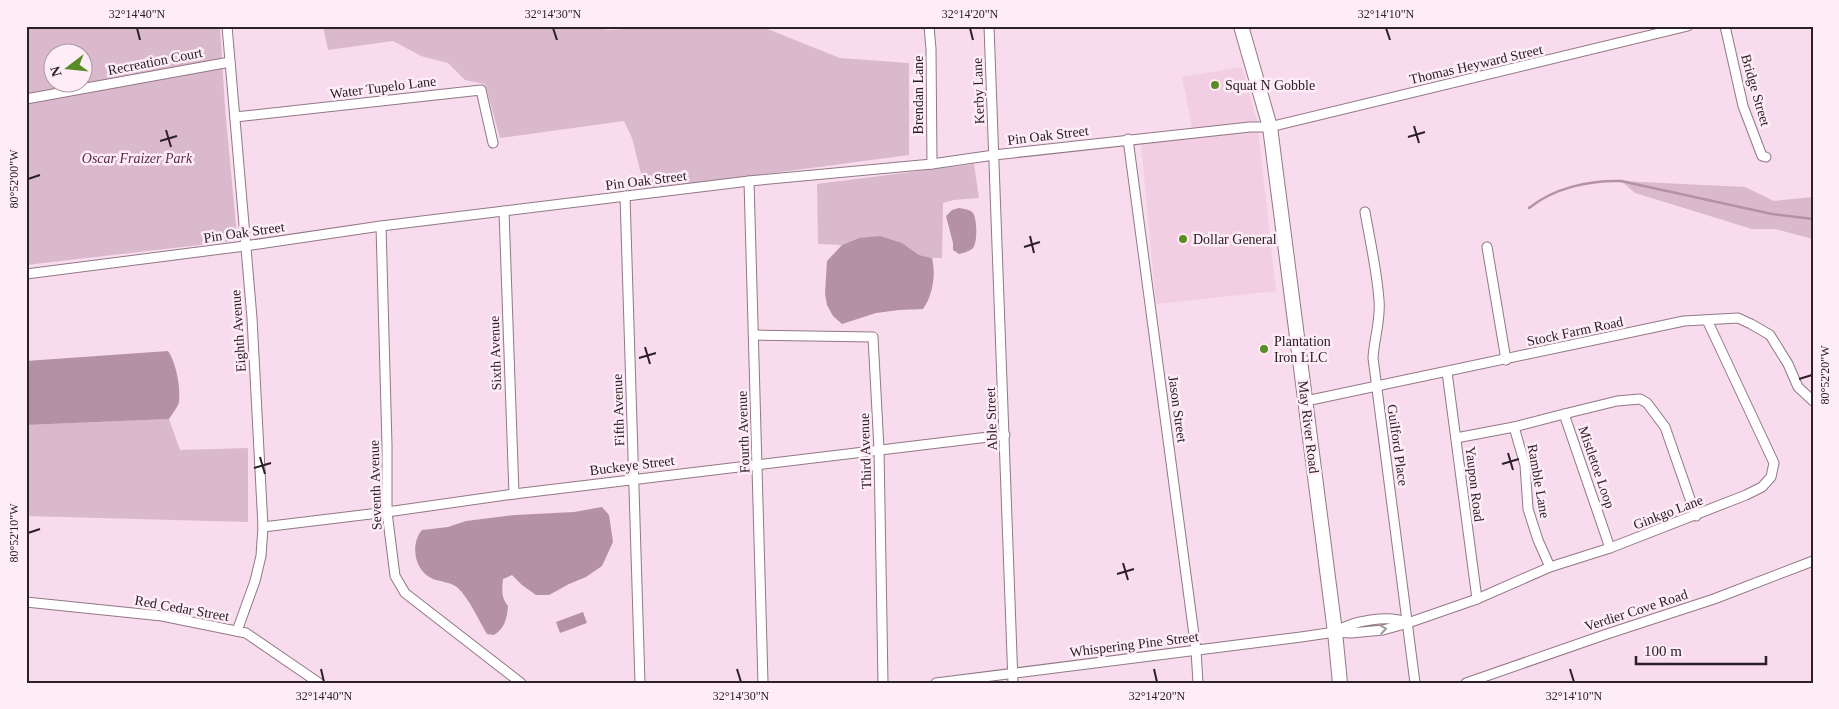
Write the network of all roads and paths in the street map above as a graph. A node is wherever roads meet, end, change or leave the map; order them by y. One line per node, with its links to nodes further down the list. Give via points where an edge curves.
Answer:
1 (228, 26): 7 (street, Eighth Avenue)
2 (928, 26): 15 (street, Brendan Lane)
3 (989, 26): 13 (street, Kerby Lane)
4 (1241, 26): 10 (main road, May River Road)
5 (1688, 26): 10 (street, Thomas Heyward Street)
6 (1725, 26): 14 (street, Bridge Street, via 1743,106 1762,156)
7 (230, 62): 8 (street, Recreation Court); 9 (street, Eighth Avenue)
8 (26, 99)
9 (235, 117): 12 (street, Water Tupelo Lane, via 481,90); 21 (street, Eighth Avenue)
10 (1270, 127): 11 (street, Pin Oak Street); 29 (main road, May River Road)
11 (1128, 139): 13 (street, Pin Oak Street); 50 (street, Jason Street)
12 (493, 143)
13 (994, 155): 15 (street, Pin Oak Street); 33 (street, Able Street)
14 (1766, 157)
15 (932, 164): 16 (street, Pin Oak Street)
16 (749, 181): 17 (street, Pin Oak Street); 25 (street, Fourth Avenue)
17 (625, 196): 18 (street, Pin Oak Street); 37 (street, Fifth Avenue)
18 (504, 211): 20 (street, Pin Oak Street); 38 (street, Sixth Avenue)
19 (1365, 212): 28 (street, Guilford Place, via 1379,301 1372,358)
20 (381, 226): 21 (street, Pin Oak Street); 39 (street, Seventh Avenue)
21 (245, 246): 23 (street, Pin Oak Street); 41 (street, Eighth Avenue)
22 (1487, 247): 26 (street)
23 (26, 274)
24 (1707, 320): 26 (street, Stock Farm Road, via 1684,321); 30 (street, Stock Farm Road, via 1738,318 1770,335 1798,387); 40 (street, Ginkgo Lane, via 1774,463 1771,477 1762,488)
25 (754, 335): 35 (street, Third Avenue, via 873,337); 36 (street, Fourth Avenue)
26 (1506, 360): 27 (street, Stock Farm Road)
27 (1447, 372): 28 (street, Stock Farm Road); 34 (street, Yaupon Road)
28 (1376, 387): 29 (street, Stock Farm Road); 47 (street, Guilford Place)
29 (1306, 401): 49 (main road, May River Road)
30 (1813, 401)
31 (1564, 414): 32 (street, Mistletoe Loop); 40 (street, via 1618,401 1640,399 1647,403 1665,427); 42 (street, Mistletoe Loop)
32 (1514, 427): 34 (street, Mistletoe Loop); 44 (street, Ramble Lane, via 1525,464 1528,509)
33 (1005, 434): 35 (street, Buckeye Street); 51 (street, Able Street)
34 (1456, 438): 45 (street, Yaupon Road)
35 (879, 449): 36 (street, Buckeye Street); 56 (street, Third Avenue)
36 (758, 464): 37 (street, Buckeye Street); 55 (street, Fourth Avenue)
37 (634, 479): 38 (street, Buckeye Street); 54 (street, Fifth Avenue)
38 (514, 494): 39 (street, Buckeye Street)
39 (387, 512): 41 (street, Buckeye Street); 53 (street, Seventh Avenue, via 396,576 405,593)
40 (1696, 516): 42 (street, Ginkgo Lane)
41 (263, 527): 48 (street, Eighth Avenue, via 255,581)
42 (1610, 548): 44 (street, Ginkgo Lane)
43 (1813, 561): 61 (street, Verdier Cove Road, via 1714,599)
44 (1550, 567): 45 (street, Ginkgo Lane)
45 (1477, 599): 47 (street, Ginkgo Lane)
46 (26, 602): 48 (street, Red Cedar Street, via 162,616)
47 (1408, 622): 49 (street, Ginkgo Lane, via 1383,630); 60 (street, Guilford Place)
48 (237, 632): 52 (street, Red Cedar Street, via 246,633)
49 (1335, 632): 50 (street, Whispering Pine Street); 59 (main road, May River Road)
50 (1196, 650): 51 (street, Whispering Pine Street); 58 (street, Jason Street)
51 (1013, 678): 57 (street, Whispering Pine Street)
52 (319, 683)
53 (521, 683)
54 (640, 683)
55 (763, 683)
56 (883, 683)
57 (936, 683)
58 (1198, 683)
59 (1340, 683)
60 (1415, 683)
61 (1466, 683)

